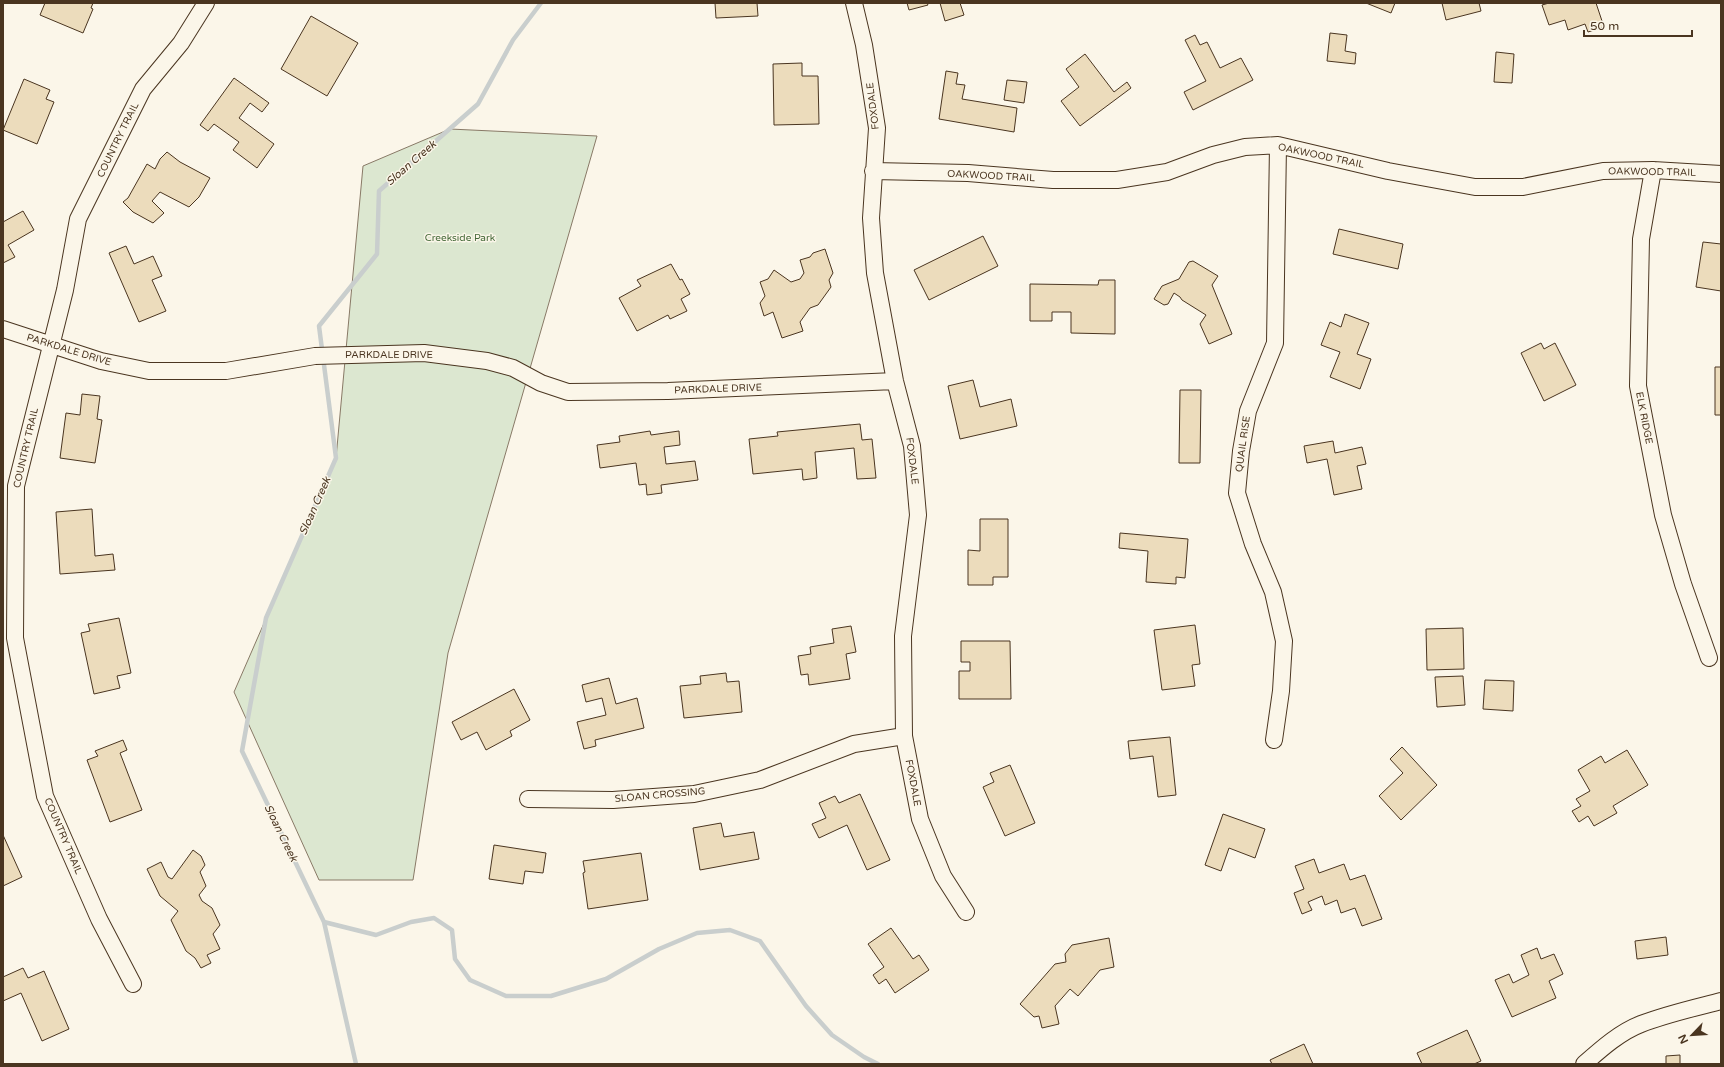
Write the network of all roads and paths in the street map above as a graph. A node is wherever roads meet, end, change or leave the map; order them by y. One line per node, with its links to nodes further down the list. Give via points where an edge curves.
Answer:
1 (206, 3): 8 (street, COUNTRY TRAIL, via 181,44 143,90 78,219 65,290)
2 (854, 3): 5 (street, FOXDALE, via 864,45 877,128)
3 (1278, 146): 4 (street, OAKWOOD TRAIL, via 1388,171 1475,187 1523,188 1603,171); 5 (street, OAKWOOD TRAIL, via 1245,147 1213,155 1167,172 1117,180 1053,180 968,173); 12 (street, QUAIL RISE, via 1274,343 1248,412 1237,493 1252,544 1273,592 1284,641 1281,691)
4 (1653, 170): 6 (street, OAKWOOD TRAIL); 10 (street, ELK RIDGE, via 1641,238 1638,386 1663,515 1683,584)
5 (873, 171): 9 (street, FOXDALE, via 875,273)
6 (1721, 174)
7 (3, 328): 8 (street, PARKDALE DRIVE)
8 (50, 345): 9 (street, PARKDALE DRIVE, via 102,361 150,371 226,371 315,356 424,353 487,361 513,368 541,383 568,392 668,391); 15 (street, COUNTRY TRAIL, via 16,486 15,638 45,796 99,920)
9 (895, 381): 11 (street, FOXDALE, via 912,446 918,515 903,636)
10 (1709, 658)
11 (904, 736): 13 (street, SLOAN CROSSING, via 854,744 760,780 694,794 613,800); 14 (street, FOXDALE, via 920,819 943,876)
12 (1274, 740)
13 (528, 799)
14 (966, 912)
15 (133, 984)
16 (1721, 1002): 17 (street, via 1640,1024 1607,1044)
17 (1584, 1064)

